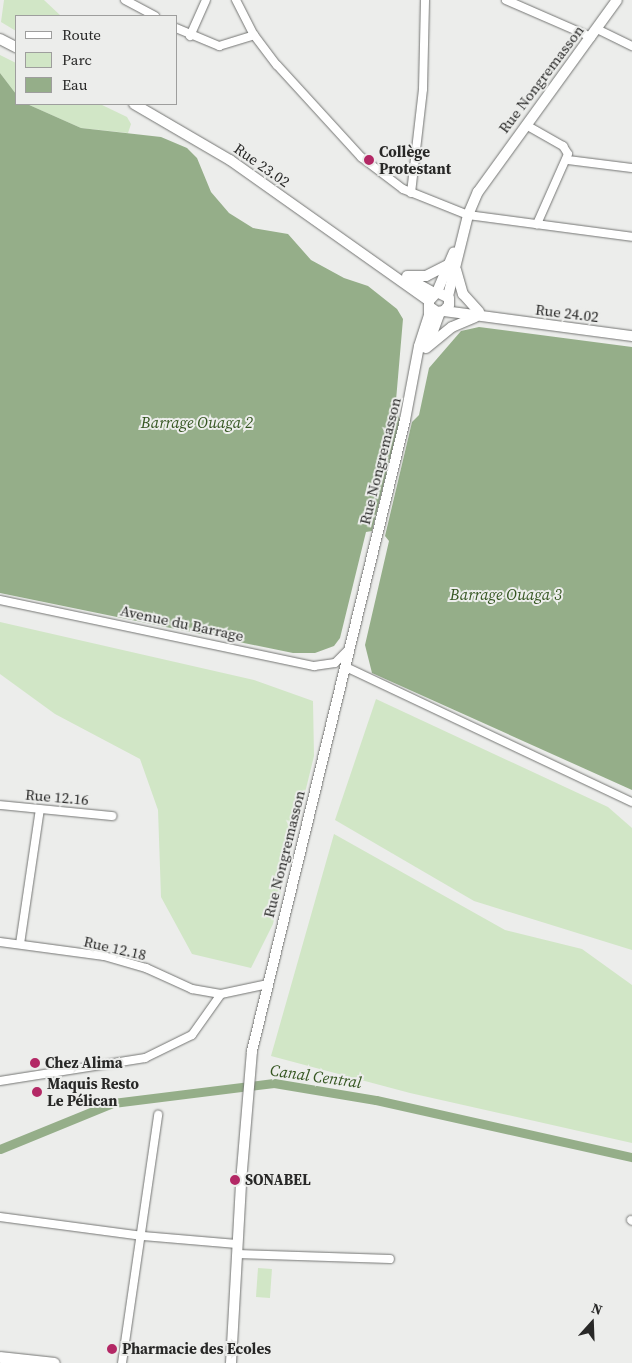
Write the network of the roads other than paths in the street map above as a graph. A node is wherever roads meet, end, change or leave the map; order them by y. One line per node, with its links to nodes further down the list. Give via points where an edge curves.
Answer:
1 (125, 0): 7 (street)
2 (206, 0): 11 (street)
3 (236, 0): 10 (street)
4 (425, 0): 19 (street, via 423,89)
5 (506, 0): 9 (street)
6 (617, 0): 9 (street, Rue Nongremasson)
7 (153, 15)
8 (178, 29): 11 (street)
9 (594, 33): 14 (street); 16 (street, Rue Nongremasson)
10 (254, 35): 11 (street, via 219,46); 19 (street, via 361,157 390,181)
11 (190, 36)
12 (0, 39): 13 (street)
13 (15, 46)
14 (632, 46)
15 (136, 105): 23 (street, Rue 23.02, via 230,160)
16 (526, 125): 17 (street, via 563,146); 20 (street, Rue Nongremasson, via 478,192)
17 (568, 160): 18 (street); 21 (street)
18 (632, 168)
19 (411, 193): 20 (street)
20 (468, 215): 21 (street); 24 (street, Rue Nongremasson)
21 (537, 224): 22 (street)
22 (632, 237)
23 (369, 257): 25 (street, Rue 23.02); 26 (street, Rue 23.02)
24 (452, 266): 25 (street, via 426,276); 26 (street, Rue Nongremasson); 27 (street, Rue Nongremasson); 29 (street, via 463,294)
25 (396, 272): 26 (street, Rue 23.02)
26 (432, 298): 27 (street, Rue 24.02); 28 (street, Rue 24.02); 32 (street, Rue Nongremasson)
27 (449, 298): 28 (street, Rue Nongremasson); 29 (street, Rue 24.02)
28 (442, 312): 29 (street, Rue 24.02); 31 (street, Rue Nongremasson)
29 (478, 314): 30 (street, Rue 24.02); 31 (street, via 452,326)
30 (632, 336)
31 (426, 348): 32 (street, Rue Nongremasson)
32 (419, 360): 34 (street, Rue Nongremasson)
33 (0, 600): 34 (street, Avenue du Barrage, via 314,666 335,663)
34 (351, 646): 35 (street, Rue Nongremasson)
35 (346, 667): 36 (street); 42 (street, Rue Nongremasson)
36 (632, 802)
37 (0, 805): 38 (street, Rue 12.16)
38 (40, 809): 39 (street, Rue 12.16); 41 (street)
39 (112, 816)
40 (0, 942): 41 (street, Rue 12.18)
41 (20, 944): 43 (street, Rue 12.18, via 132,963 187,987)
42 (268, 984): 43 (street); 48 (street, Rue Nongremasson, via 247,1091)
43 (220, 994): 44 (street, via 199,1029 158,1054)
44 (0, 1081)
45 (158, 1116): 47 (street)
46 (0, 1217): 47 (street)
47 (142, 1236): 48 (street); 52 (street)
48 (237, 1249): 49 (street); 53 (street, Rue Nongremasson)
49 (390, 1259)
50 (0, 1357): 51 (main road)
51 (54, 1363)
52 (122, 1363)
53 (230, 1363)

